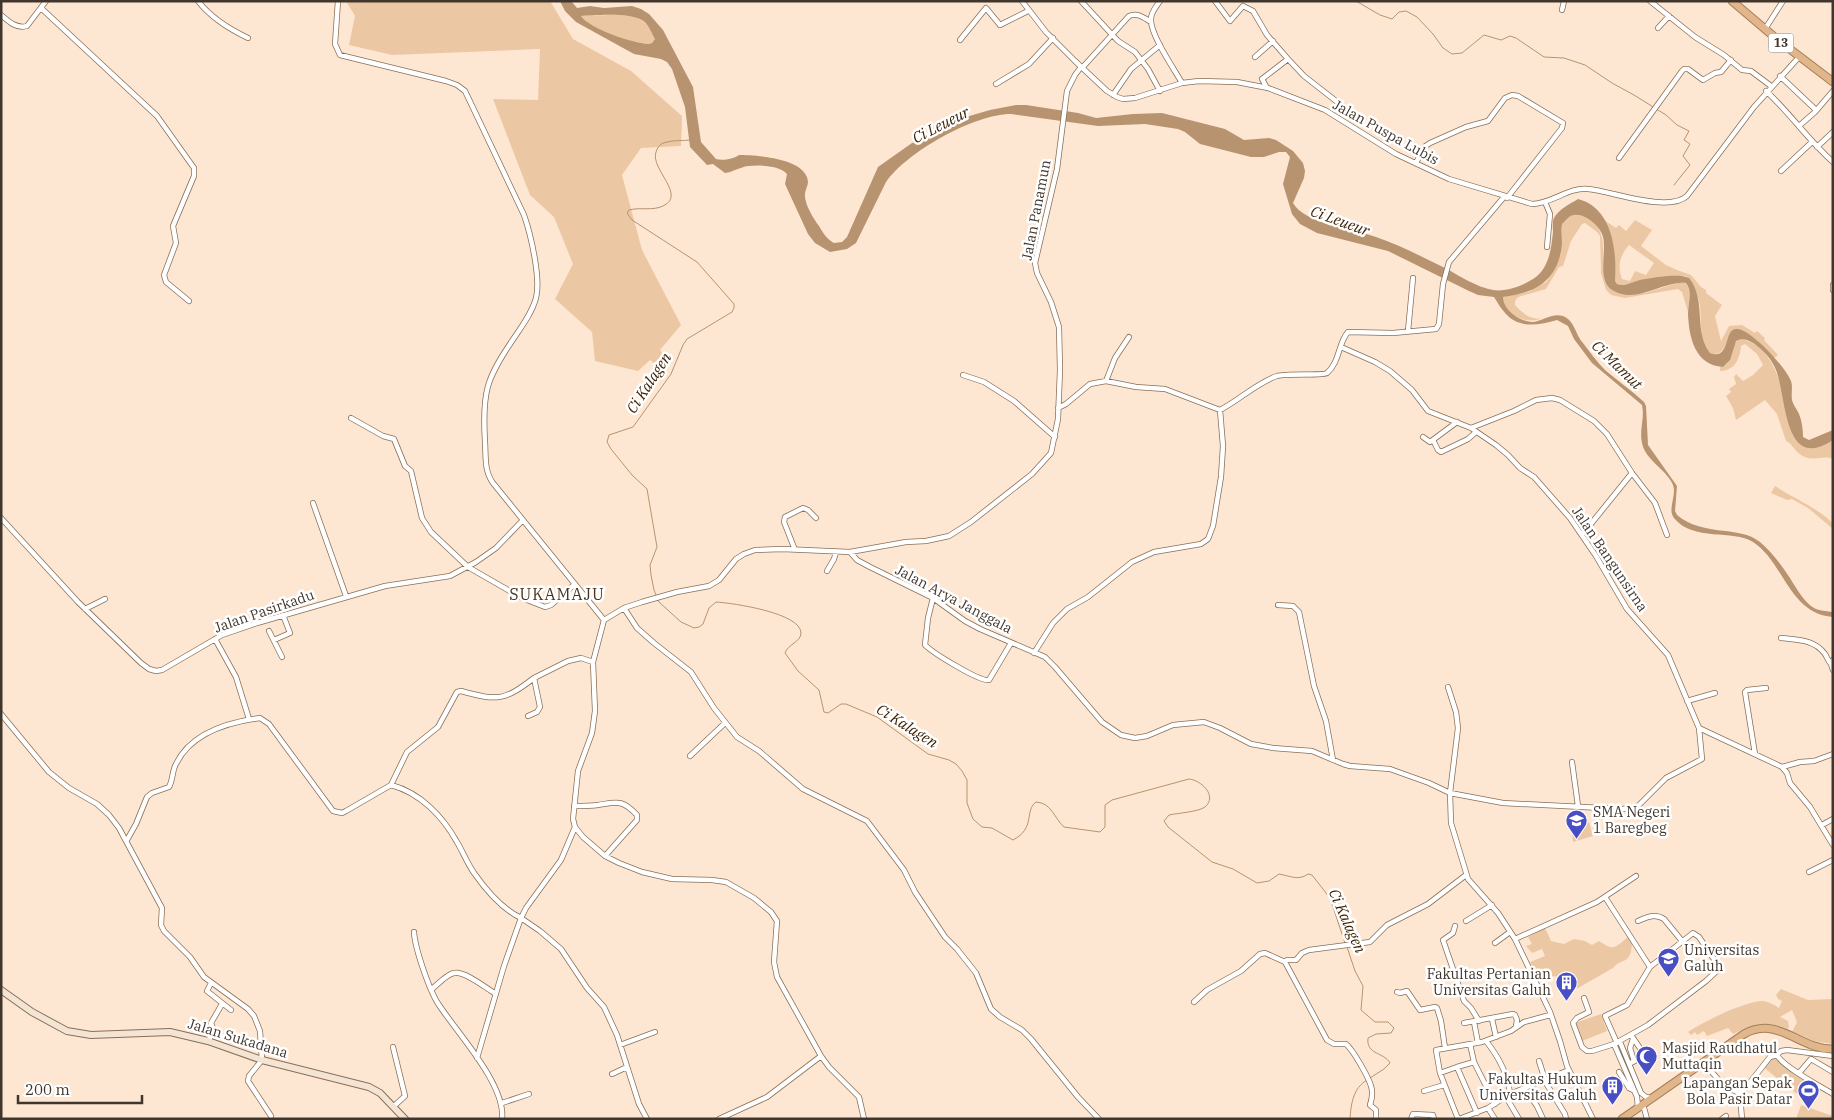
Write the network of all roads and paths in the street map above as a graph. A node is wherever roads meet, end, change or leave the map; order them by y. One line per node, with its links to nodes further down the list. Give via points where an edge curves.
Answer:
1 (46, 1): 14 (street)
2 (198, 1): 23 (street, via 222,24)
3 (338, 1): 79 (street, via 335,44 340,55 446,81 464,91 524,216 533,244 536,298 491,375 483,417 488,477)
4 (1022, 1): 15 (street)
5 (1081, 1): 22 (street)
6 (1160, 1): 19 (street, via 1152,12)
7 (1215, 1): 13 (street, via 1230,22)
8 (1240, 1): 13 (street)
9 (1564, 1): 16 (street)
10 (1650, 1): 18 (street)
11 (1732, 1): 21 (highway, 13)
12 (1783, 1): 21 (street)
13 (1243, 6): 26 (street, via 1253,11)
14 (41, 8): 17 (street, via 27,26 21,28); 60 (street, via 157,116 194,168 194,176 172,226 176,243 164,275 166,282)
15 (1028, 10): 24 (street); 25 (street, via 1000,25 986,8)
16 (1562, 10)
17 (1, 15)
18 (1669, 16): 20 (street); 32 (street)
19 (1151, 22): 22 (street, Jalan Panamun, via 1140,15 1132,15); 27 (street)
20 (1658, 28)
21 (1765, 29): 29 (highway, 13)
22 (1112, 35): 30 (street, via 1122,45 1133,49); 33 (street, Jalan Panamun)
23 (248, 38)
24 (1053, 38): 33 (street); 37 (street, via 1029,64)
25 (960, 40)
26 (1273, 42): 28 (street); 31 (street)
27 (1160, 45): 30 (street); 36 (street)
28 (1255, 56)
29 (1798, 56): 34 (street, Jalan Puspa Lubis); 35 (highway, 13)
30 (1140, 59): 40 (street); 43 (street)
31 (1288, 59): 39 (street, via 1262,79); 44 (street)
32 (1731, 60): 38 (street); 50 (street, via 1721,72 1703,80 1684,69)
33 (1082, 67): 43 (street); 66 (street, Jalan Panamun, via 1070,84 1064,109 1054,186 1036,263 1059,327)
34 (1780, 76): 38 (street, Jalan Puspa Lubis); 45 (street)
35 (1833, 82)
36 (1182, 83): 39 (street, Jalan Puspa Lubis, via 1227,81); 40 (street, Jalan Puspa Lubis)
37 (996, 84)
38 (1771, 86): 41 (street, Jalan Puspa Lubis)
39 (1267, 88): 52 (street, Jalan Puspa Lubis, via 1325,110)
40 (1160, 91): 43 (street, Jalan Puspa Lubis, via 1128,99)
41 (1766, 91): 46 (street); 55 (street, Jalan Puspa Lubis, via 1681,200 1650,201 1583,189)
42 (1833, 91): 45 (street)
43 (1112, 95)
44 (1345, 108)
45 (1816, 110): 46 (street)
46 (1799, 126): 48 (street)
47 (1833, 132): 49 (street)
48 (1812, 142): 49 (street); 53 (street)
49 (1817, 147): 51 (street)
50 (1619, 158)
51 (1832, 161)
52 (1416, 163): 54 (street, Jalan Puspa Lubis, via 1449,179); 54 (street, via 1427,144 1488,121 1505,98 1518,96 1564,123)
53 (1781, 172)
54 (1505, 197): 55 (street, Jalan Puspa Lubis, via 1532,204); 61 (street, via 1447,265 1437,328)
55 (1545, 202): 56 (street, via 1550,214)
56 (1547, 247)
57 (1413, 278): 61 (street)
58 (1833, 285): 59 (street)
59 (1833, 290)
60 (189, 301)
61 (1408, 331): 63 (street, via 1350,331)
62 (1129, 337): 65 (street, via 1114,358)
63 (1342, 347): 67 (street, via 1324,374 1276,376); 69 (street, Jalan Bangunsirna, via 1390,372 1412,390 1428,411)
64 (963, 376): 72 (street, via 984,382 1014,401)
65 (1106, 381): 66 (street, via 1090,384); 67 (street, via 1165,389)
66 (1058, 408): 72 (street, Jalan Panamun)
67 (1220, 410): 101 (street, via 1221,477 1208,539 1201,544 1154,552 1132,562 1088,597 1067,609 1053,623)
68 (351, 418): 85 (street, via 396,440 405,466 412,472 424,524)
69 (1458, 422): 70 (street, Jalan Bangunsirna); 74 (street)
70 (1471, 428): 71 (street, Jalan Bangunsirna); 75 (street, via 1536,400 1556,399 1602,428)
71 (1476, 432): 74 (street, via 1441,452); 81 (street, Jalan Bangunsirna, via 1534,477 1566,512)
72 (1055, 437): 84 (street, Jalan Panamun, via 1049,457 1032,474 950,536)
73 (1423, 438): 74 (street, via 1429,442)
74 (1433, 440)
75 (1632, 473): 80 (street, via 1655,504); 81 (street)
76 (312, 503): 88 (street)
77 (1, 518): 93 (street, Jalan Pasirkadu)
78 (816, 518): 82 (street, via 803,508 784,519)
79 (523, 520): 85 (street, Jalan Pasirkadu, via 496,548); 87 (street)
80 (1668, 535)
81 (1582, 536): 109 (street, Jalan Bangunsirna, via 1626,607 1668,655)
82 (795, 550): 83 (street, Jalan Panamun); 92 (street, Jalan Panamun, via 749,552 736,559 714,584)
83 (836, 552): 84 (street, Jalan Panamun); 86 (street)
84 (850, 552): 89 (street, Jalan Arya Janggala, via 857,560)
85 (468, 566): 87 (street, via 522,598 545,607); 88 (street, Jalan Pasirkadu, via 443,578 384,586)
86 (827, 571)
87 (575, 584): 95 (street)
88 (346, 596): 94 (street, Jalan Pasirkadu)
89 (933, 598): 100 (street, Jalan Arya Janggala, via 965,621); 100 (street, via 925,645 980,680 989,680)
90 (105, 599): 93 (street)
91 (1278, 605): 118 (street, via 1293,606 1299,612)
92 (624, 608): 95 (street, Jalan Panamun); 113 (street, via 637,628 692,672)
93 (85, 609): 98 (street, Jalan Pasirkadu, via 141,663 156,671 169,668)
94 (283, 615): 98 (street, Jalan Pasirkadu); 99 (street, via 290,633)
95 (604, 620): 103 (street)
96 (269, 631): 99 (street)
97 (1781, 638): 104 (street, via 1812,643)
98 (215, 639): 112 (street, via 236,677)
99 (274, 640): 102 (street)
100 (1011, 643): 101 (street, Jalan Arya Janggala)
101 (1034, 653): 118 (street, Jalan Arya Janggala, via 1045,657 1056,667 1102,722 1121,736 1147,736 1173,725 1204,722 1251,744 1312,751)
102 (282, 657)
103 (593, 662): 105 (street, via 581,658 568,661); 123 (street, via 595,711 592,733 578,771)
104 (1832, 665)
105 (534, 678): 111 (street, via 540,709); 121 (street, via 515,692 501,697 457,692 438,727 407,752)
106 (1448, 687): 122 (street, via 1458,728)
107 (1766, 688): 115 (street, via 1745,692)
108 (1715, 693): 109 (street)
109 (1687, 701): 114 (street, Jalan Bangunsirna)
110 (1, 714): 129 (street, via 49,772 97,804)
111 (528, 716)
112 (249, 719): 121 (street, via 260,718 268,724 333,811 342,813); 129 (street, via 209,732 188,748 176,764 169,787 147,797)
113 (725, 723): 117 (street); 215 (street, via 737,737 759,751 796,785 867,821 904,870 945,937 976,973 992,1009 1032,1039)
114 (1699, 728): 115 (street); 125 (street, Jalan Bangunsirna, via 1702,759 1664,780 1638,806)
115 (1755, 754): 120 (street)
116 (1833, 754): 120 (street)
117 (690, 756)
118 (1333, 760): 122 (street, Jalan Arya Janggala, via 1350,766 1390,769)
119 (1572, 762): 124 (street)
120 (1782, 767): 127 (street)
121 (391, 785): 138 (street, via 423,801 439,815 474,873 500,903)
122 (1450, 793): 124 (street, Jalan Arya Janggala, via 1503,803); 134 (street, via 1451,823)
123 (574, 806): 128 (street); 131 (street, via 613,801 637,815 637,820)
124 (1578, 806): 125 (street, Jalan Arya Janggala)
125 (1624, 809)
126 (1833, 819): 127 (street)
127 (1822, 825): 130 (street)
128 (575, 827): 131 (street); 138 (street, via 561,860)
129 (126, 840): 179 (street, via 162,908 161,925 168,936 190,957 204,977 254,1016 260,1031)
130 (1833, 844)
131 (605, 856): 176 (street, via 642,872 672,879 726,882 771,912 777,921 774,962 777,977)
132 (1833, 860): 133 (street)
133 (1809, 872)
134 (1466, 875): 137 (street); 147 (street, via 1428,904 1387,925 1370,942 1309,950 1296,960)
135 (1636, 876): 136 (street)
136 (1605, 897): 144 (street); 148 (street)
137 (1492, 905): 139 (street); 143 (street)
138 (521, 918): 153 (street); 171 (street, via 552,940 567,956 583,984 604,1007)
139 (1466, 921)
140 (1638, 921): 145 (street, via 1651,916 1661,917)
141 (1455, 926): 160 (street, via 1453,933 1443,940 1464,1001 1472,1008)
142 (414, 932): 150 (street)
143 (1510, 932): 144 (street); 146 (street)
144 (1515, 939): 158 (street)
145 (1682, 941): 148 (street); 165 (street, via 1695,933 1717,962 1719,970)
146 (1495, 943)
147 (1285, 962): 155 (street, via 1260,954 1241,971); 216 (street, via 1324,1037 1332,1044 1348,1045 1369,1082 1370,1106 1376,1110)
148 (1650, 967): 169 (street, via 1627,1005 1605,1016)
149 (210, 985): 156 (street, via 206,991)
150 (432, 989): 153 (street, via 456,972); 178 (street, via 438,1003)
151 (1, 990): 166 (main road, Jalan Sukadana, via 67,1031 91,1035 170,1032)
152 (1397, 992): 173 (street, via 1408,992 1420,1010 1438,1008)
153 (496, 994): 178 (street)
154 (1584, 998): 169 (street, via 1589,1012 1573,1023 1582,1047 1592,1051)
155 (1194, 1002)
156 (222, 1004): 157 (street); 166 (street, via 211,1023 214,1031)
157 (231, 1010)
158 (1550, 1015): 162 (street, via 1524,1022); 187 (street)
159 (1492, 1019): 160 (street); 162 (street, via 1514,1014); 164 (street)
160 (1477, 1021): 161 (street); 168 (street)
161 (1464, 1023)
162 (1516, 1028): 164 (street)
163 (655, 1032): 171 (street)
164 (1496, 1037): 167 (street)
165 (1632, 1037): 169 (street); 181 (street, via 1630,1048); 181 (street, via 1644,1053)
166 (208, 1041): 179 (main road, Jalan Sukadana)
167 (1486, 1041): 168 (street); 201 (street, via 1498,1057 1509,1085)
168 (1478, 1043): 170 (street)
169 (1617, 1043): 184 (street); 197 (street)
170 (1470, 1044): 173 (street); 182 (street)
171 (620, 1046): 185 (street)
172 (393, 1047): 206 (street, via 405,1096)
173 (1444, 1048): 190 (street, via 1435,1051)
174 (1833, 1048): 183 (highway, via 1813,1046 1772,1028 1759,1028 1744,1034)
175 (1777, 1055): 177 (street, via 1781,1050 1787,1050); 191 (street); 198 (street, via 1770,1057)
176 (821, 1056): 213 (street, via 768,1097); 214 (street, via 859,1097)
177 (1833, 1056)
178 (477, 1058): 203 (street)
179 (262, 1060): 206 (main road, Jalan Sukadana, via 369,1087); 209 (street, via 248,1081)
180 (1539, 1061): 193 (street)
181 (1634, 1061): 184 (street)
182 (1474, 1062): 186 (street); 204 (street)
183 (1703, 1062): 198 (street, via 1724,1086); 202 (highway)
184 (1629, 1064): 202 (street, via 1641,1093)
185 (627, 1067): 192 (street); 212 (street)
186 (1458, 1067): 190 (street); 208 (street)
187 (1569, 1070): 193 (street); 224 (street)
188 (1619, 1072): 197 (street)
189 (1833, 1072): 191 (street, via 1811,1059)
190 (1440, 1073): 194 (street)
191 (1799, 1073): 200 (street)
192 (612, 1074)
193 (1544, 1080): 195 (street); 223 (street)
194 (1444, 1085): 196 (street); 219 (street)
195 (1524, 1088): 201 (street); 222 (street)
196 (1424, 1091)
197 (1634, 1091): 205 (street)
198 (1739, 1093): 227 (street)
199 (528, 1094): 203 (street)
200 (1833, 1094)
201 (1508, 1095): 204 (street); 221 (street)
202 (1651, 1098): 205 (highway)
203 (502, 1103): 211 (street)
204 (1494, 1104): 207 (street)
205 (1641, 1105): 225 (highway); 226 (street)
206 (394, 1106): 210 (main road, Jalan Sukadana)
207 (1488, 1108): 208 (street); 220 (street)
208 (1477, 1113): 219 (street)
209 (271, 1116)
210 (405, 1119)
211 (502, 1119)
212 (647, 1119)
213 (718, 1119)
214 (864, 1119)
215 (1099, 1119)
216 (1376, 1119)
217 (1412, 1119): 218 (street, via 1413,1114 1433,1115)
218 (1434, 1119)
219 (1459, 1119)
220 (1495, 1119)
221 (1519, 1119)
222 (1543, 1119)
223 (1566, 1119)
224 (1593, 1119)
225 (1622, 1119)
226 (1647, 1119)
227 (1742, 1119)

